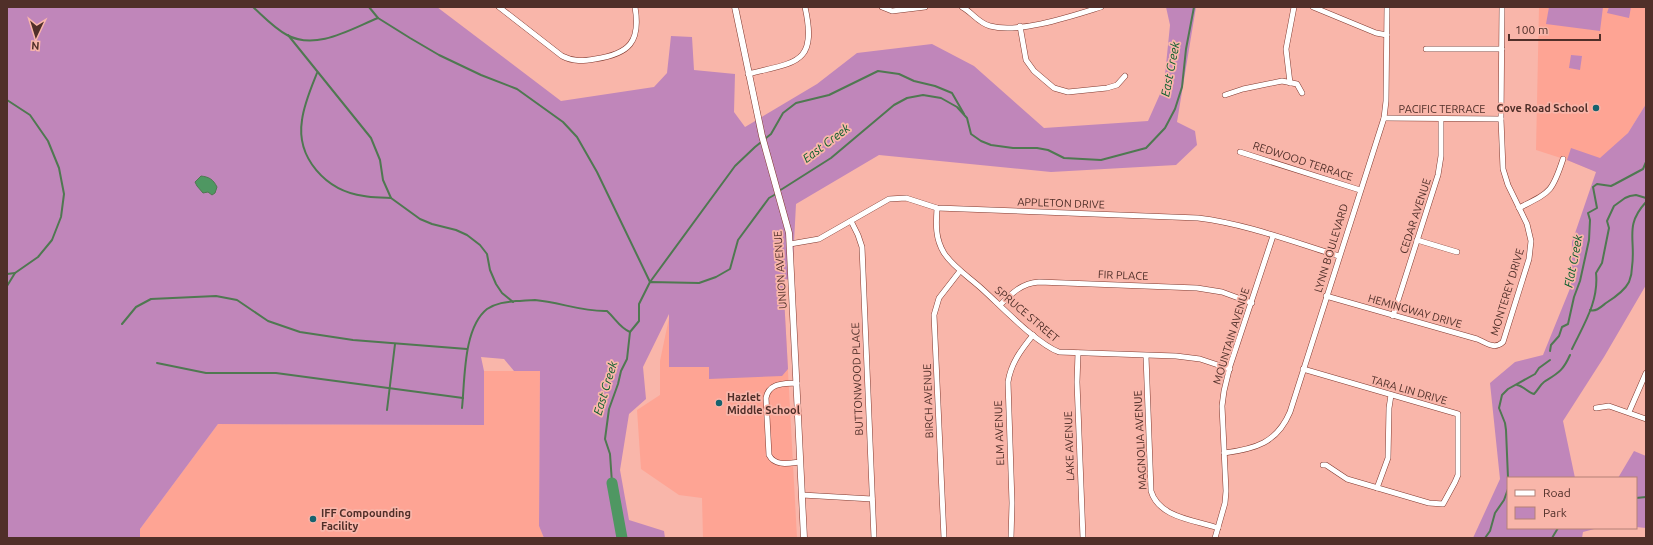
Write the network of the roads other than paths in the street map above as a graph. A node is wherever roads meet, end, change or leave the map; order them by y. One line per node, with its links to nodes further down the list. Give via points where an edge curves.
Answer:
1 (499, 7): 2 (street, via 562,56 581,61 615,55 629,46 637,27)
2 (635, 7)
3 (735, 7): 17 (street, UNION AVENUE)
4 (805, 7): 17 (street, via 810,34 807,48 800,57 788,65)
5 (882, 7): 6 (street, via 892,12)
6 (925, 7)
7 (962, 7): 13 (street, via 989,26)
8 (1101, 7): 13 (street, via 1052,22)
9 (1294, 7): 19 (street, via 1286,50)
10 (1313, 7): 14 (street, via 1376,33)
11 (1387, 7): 14 (street, LYNN BOULEVARD)
12 (1502, 7): 16 (street, MONTEREY DRIVE)
13 (1020, 26): 18 (street, via 1026,60 1034,71 1054,88 1068,92 1107,88 1117,85)
14 (1387, 35): 22 (street, LYNN BOULEVARD)
15 (1426, 49): 16 (street)
16 (1502, 50): 24 (street, MONTEREY DRIVE)
17 (748, 74): 33 (street, UNION AVENUE)
18 (1125, 76)
19 (1290, 83): 20 (street, via 1297,84); 21 (street, via 1282,82 1243,89)
20 (1302, 93)
21 (1225, 95)
22 (1384, 118): 23 (street, PACIFIC TERRACE); 27 (street, LYNN BOULEVARD)
23 (1441, 119): 24 (street, PACIFIC TERRACE); 32 (street, CEDAR AVENUE, via 1439,169)
24 (1501, 119): 29 (street, MONTEREY DRIVE, via 1503,169)
25 (1240, 152): 27 (street, REDWOOD TERRACE)
26 (1563, 159): 29 (street, via 1556,180 1547,193)
27 (1360, 190): 35 (street, LYNN BOULEVARD)
28 (937, 208): 30 (street, APPLETON DRIVE, via 906,198 895,198); 31 (street, APPLETON DRIVE, via 1198,218 1233,223); 36 (street, SPRUCE STREET, via 936,232 939,244 946,256)
29 (1519, 208): 42 (street, MONTEREY DRIVE, via 1529,231 1530,251 1505,339)
30 (851, 221): 33 (street, APPLETON DRIVE, via 820,239); 58 (street, BUTTONWOOD PLACE, via 862,247)
31 (1272, 236): 35 (street, APPLETON DRIVE); 38 (street, MOUNTAIN AVENUE)
32 (1417, 240): 34 (street); 40 (street, CEDAR AVENUE)
33 (790, 244): 48 (street, UNION AVENUE)
34 (1457, 252)
35 (1339, 256): 37 (street, LYNN BOULEVARD)
36 (960, 270): 39 (street, SPRUCE STREET); 62 (street, BIRCH AVENUE, via 939,298 934,315)
37 (1326, 296): 40 (street, HEMINGWAY DRIVE); 46 (street, LYNN BOULEVARD)
38 (1252, 303): 39 (street, FIR PLACE, via 1222,292 1197,288 1039,282 1018,288); 45 (street, MOUNTAIN AVENUE)
39 (1000, 305): 41 (street, SPRUCE STREET)
40 (1393, 316): 42 (street, HEMINGWAY DRIVE, via 1477,339 1493,346)
41 (1033, 335): 43 (street, SPRUCE STREET, via 1059,352); 63 (street, ELM AVENUE, via 1016,357 1008,382)
42 (1498, 345)
43 (1078, 353): 44 (street, SPRUCE STREET); 64 (street, LAKE AVENUE)
44 (1146, 356): 45 (street, SPRUCE STREET, via 1200,359); 59 (street, MAGNOLIA AVENUE, via 1153,498 1166,512)
45 (1230, 369): 53 (street, MOUNTAIN AVENUE, via 1222,406)
46 (1303, 369): 49 (street, TARA LIN DRIVE); 53 (street, LYNN BOULEVARD, via 1288,417 1275,435 1244,451)
47 (1646, 373): 51 (street)
48 (797, 383): 54 (street, UNION AVENUE); 54 (street, via 772,387 766,398 769,456 777,463)
49 (1391, 395): 56 (street, via 1388,458); 56 (street, TARA LIN DRIVE, via 1458,414 1458,475 1443,504 1429,503)
50 (1596, 408): 51 (street, via 1609,406)
51 (1629, 412): 52 (street)
52 (1646, 419)
53 (1224, 453): 59 (street, MOUNTAIN AVENUE, via 1225,503)
54 (800, 462): 57 (street, UNION AVENUE)
55 (1323, 465): 56 (street, TARA LIN DRIVE, via 1347,479)
56 (1377, 488)
57 (802, 495): 58 (street); 60 (street, UNION AVENUE)
58 (872, 499): 61 (street, BUTTONWOOD PLACE)
59 (1218, 528): 65 (street, MOUNTAIN AVENUE)
60 (804, 538)
61 (874, 538)
62 (944, 538)
63 (1011, 538)
64 (1083, 538)
65 (1215, 538)

